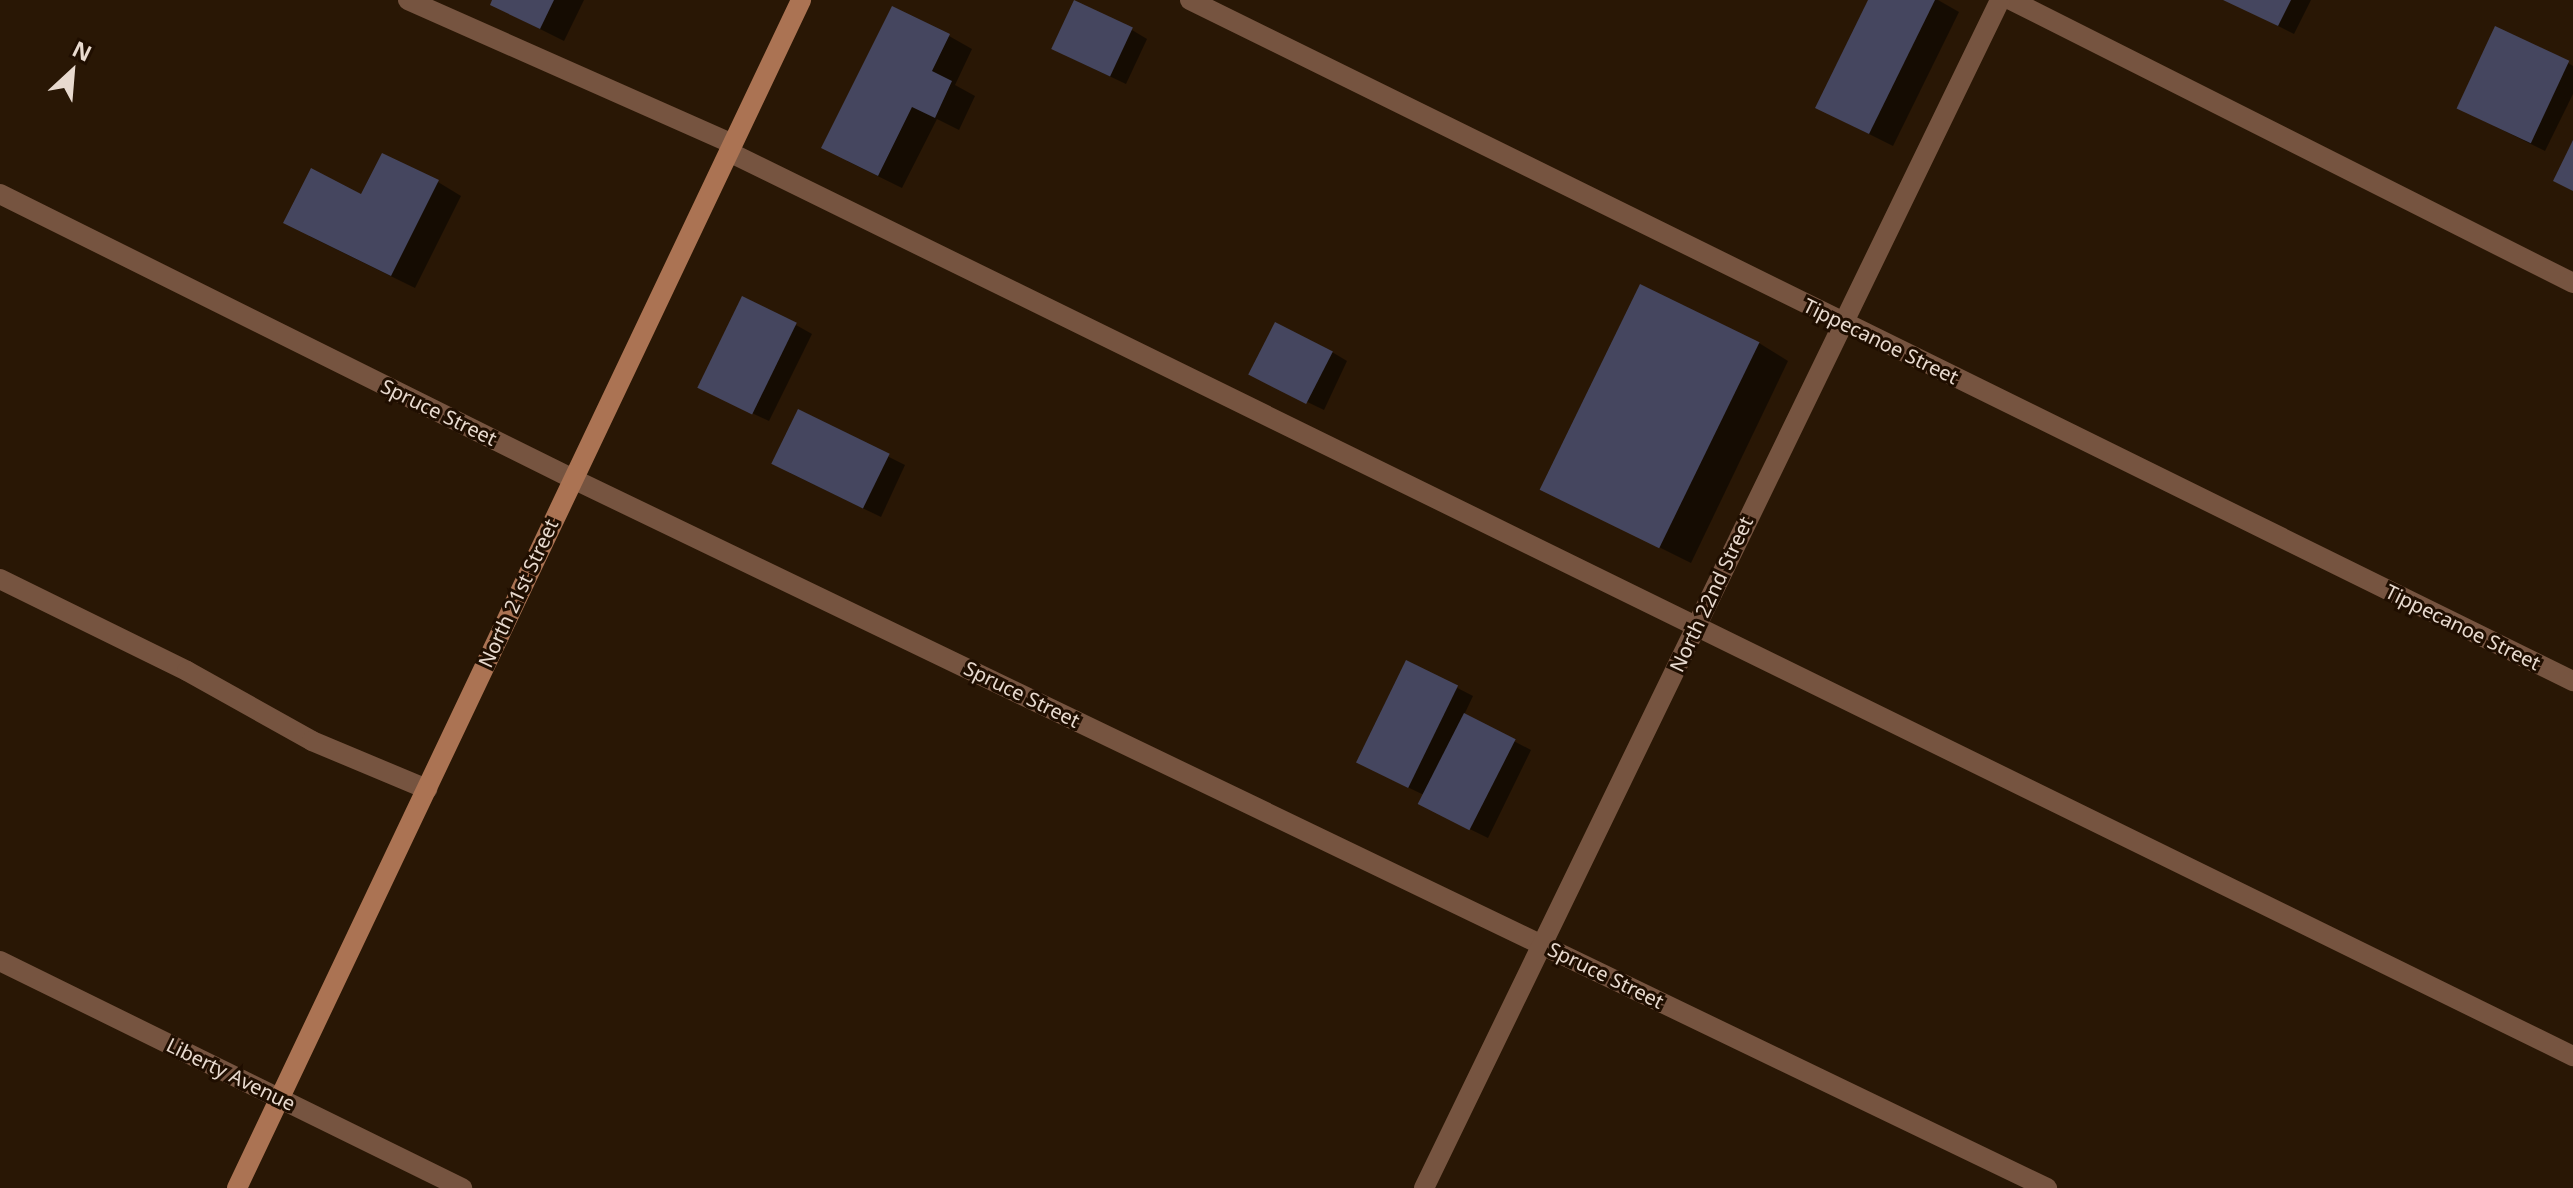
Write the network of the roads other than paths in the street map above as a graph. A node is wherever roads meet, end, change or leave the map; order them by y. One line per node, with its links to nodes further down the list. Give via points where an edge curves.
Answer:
1 (408, 0): 6 (street)
2 (801, 0): 6 (street, North 21st Street)
3 (1190, 0): 9 (street, Tippecanoe Street)
4 (2000, 0): 9 (street, North 22nd Street)
5 (2011, 0): 8 (street)
6 (731, 148): 10 (street, North 21st Street); 12 (street)
7 (0, 194): 10 (street, Spruce Street)
8 (2573, 283)
9 (1840, 321): 12 (street, North 22nd Street); 13 (street, Tippecanoe Street)
10 (571, 478): 14 (street, North 21st Street); 15 (street, Spruce Street)
11 (0, 579): 14 (street, via 187,671 312,741)
12 (1694, 629): 15 (street, North 22nd Street); 17 (street)
13 (2573, 681)
14 (427, 789): 18 (street, North 21st Street)
15 (1544, 945): 21 (street, North 22nd Street); 22 (street, Spruce Street)
16 (0, 961): 18 (street, Liberty Avenue)
17 (2573, 1056)
18 (282, 1100): 19 (street, North 21st Street); 20 (street, Liberty Avenue)
19 (237, 1188)
20 (462, 1188)
21 (1424, 1188)
22 (2047, 1188)

